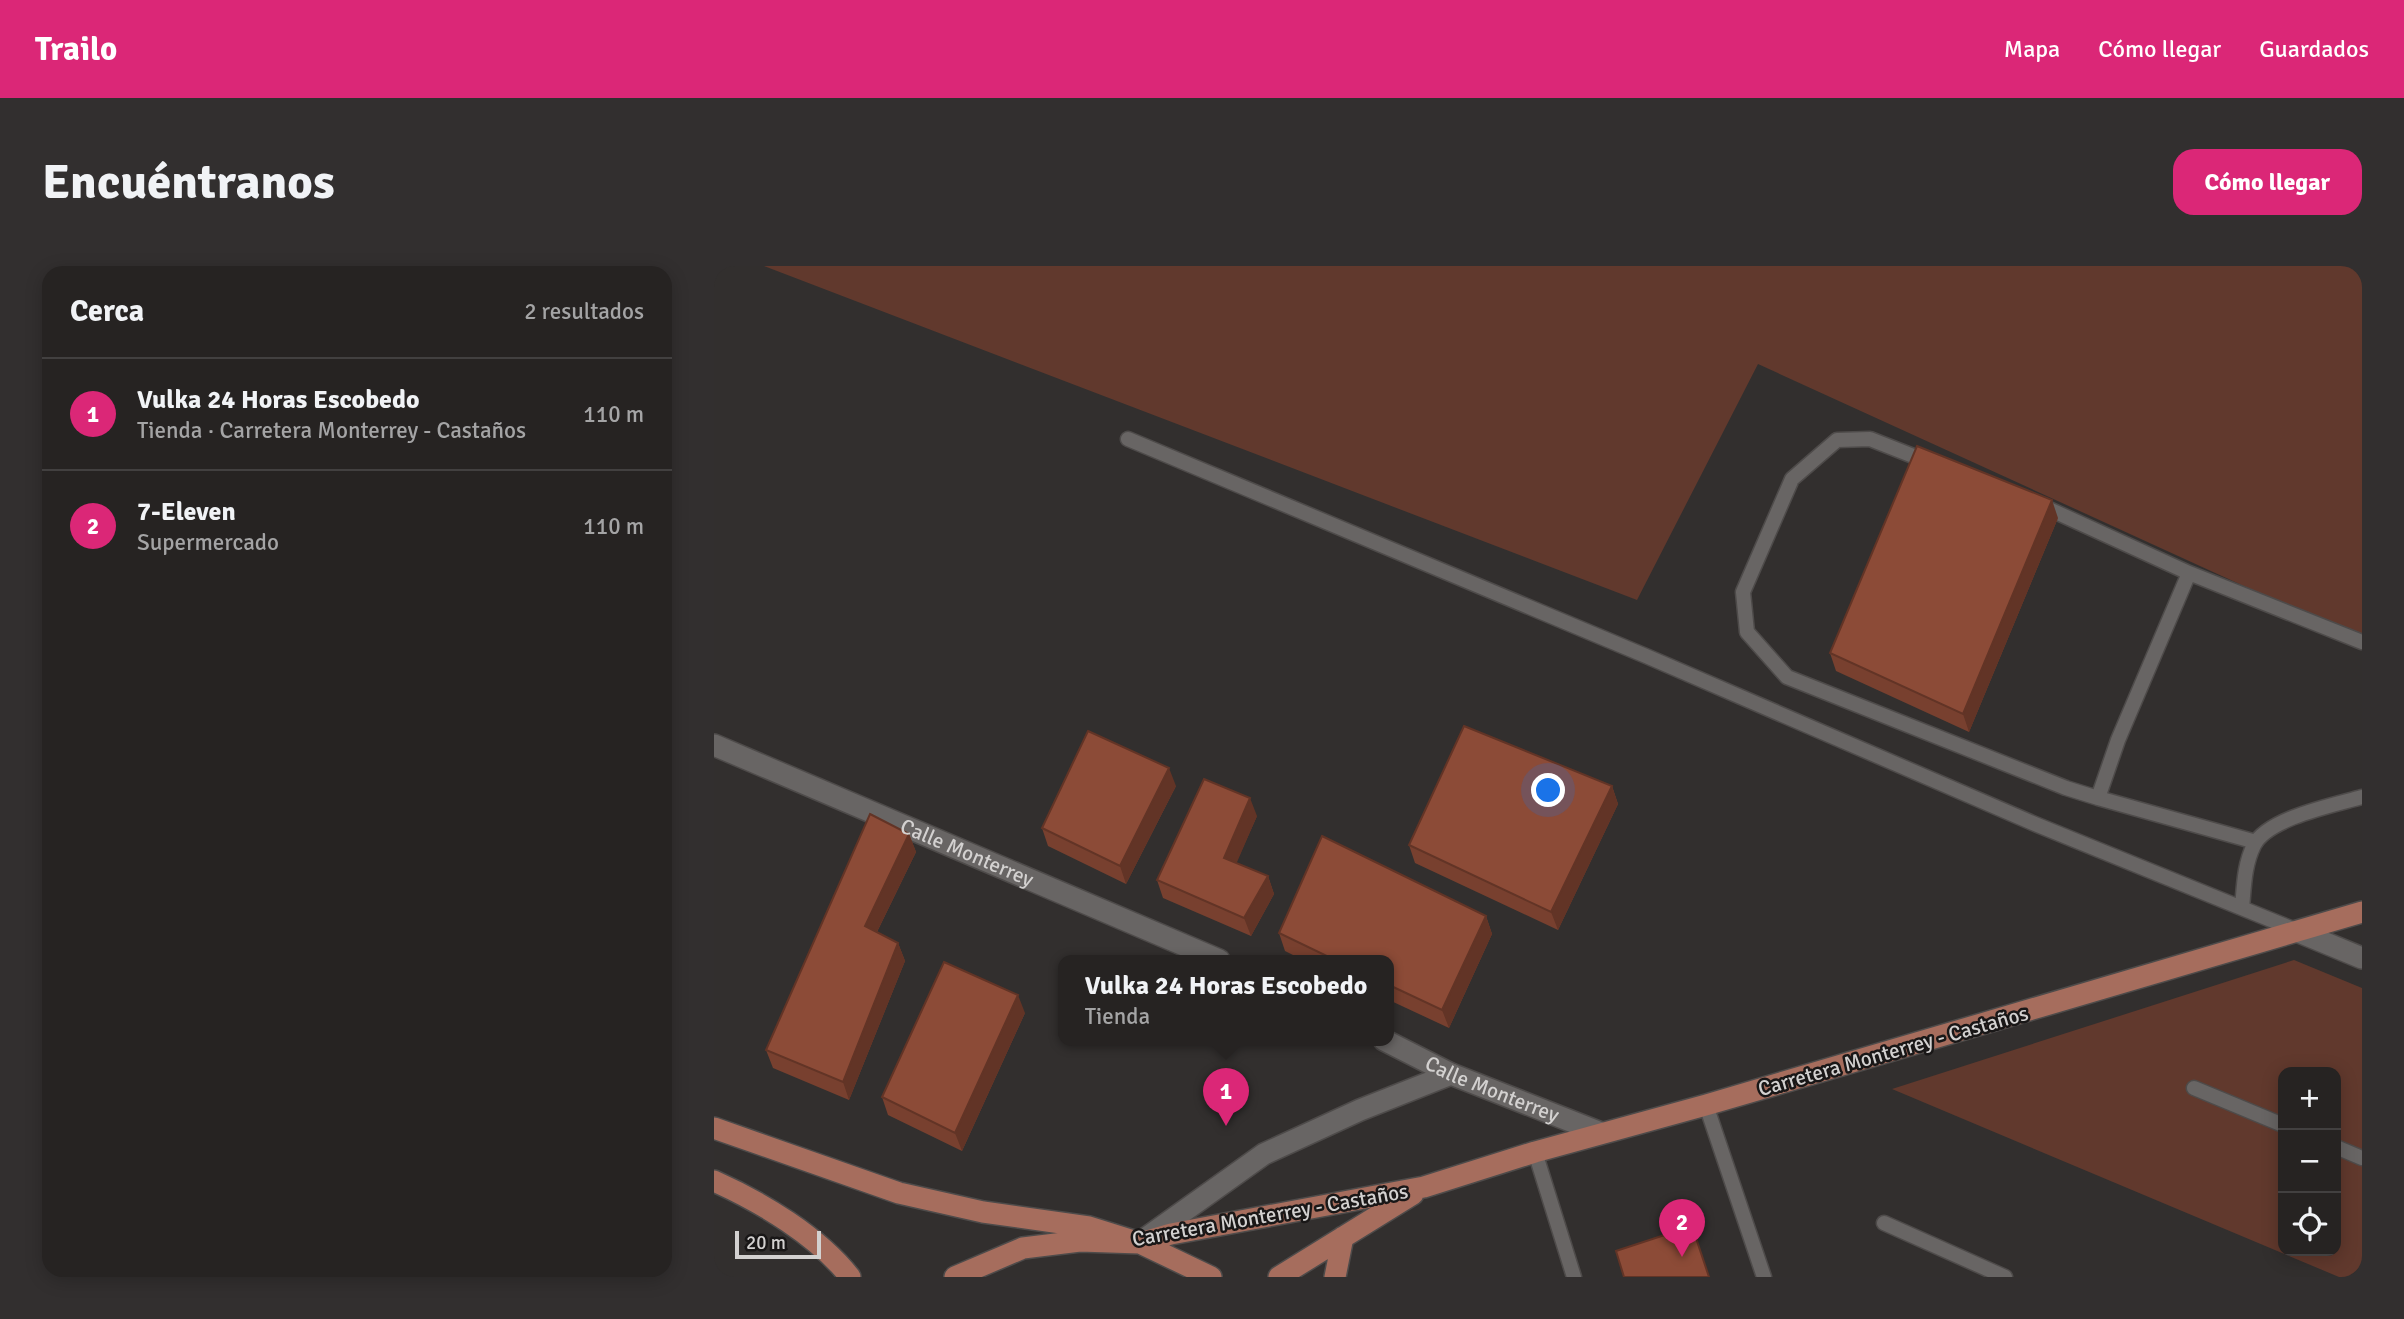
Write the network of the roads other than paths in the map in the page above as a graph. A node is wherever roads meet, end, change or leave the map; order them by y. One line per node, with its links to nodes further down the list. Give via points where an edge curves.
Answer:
1 (1128, 439): 10 (lane)
2 (1947, 469): 7 (lane, via 1870,439 1837,440 1792,479 1743,592 1747,632 1787,677)
3 (2025, 499): 4 (lane)
4 (2189, 573): 5 (lane); 7 (lane)
5 (2362, 642)
6 (714, 745): 13 (street, Calle Monterrey)
7 (2098, 797): 9 (lane)
8 (2362, 797): 9 (lane, via 2281,821)
9 (2256, 842): 10 (lane, via 2245,868)
10 (2242, 908): 12 (lane)
11 (2362, 912): 12 (main road, Carretera Monterrey - Castaños)
12 (2299, 932): 14 (street); 18 (main road, Carretera Monterrey - Castaños)
13 (1207, 955)
14 (2362, 958)
15 (1394, 1045): 16 (street, Calle Monterrey)
16 (1451, 1074): 21 (street, Calle Monterrey); 29 (street, via 1264,1154)
17 (2194, 1088): 19 (lane)
18 (1706, 1105): 21 (main road, Carretera Monterrey - Castaños); 36 (lane)
19 (2278, 1123)
20 (714, 1128): 29 (main road, via 899,1193 983,1212 1089,1227)
21 (1601, 1133): 23 (main road, Carretera Monterrey - Castaños)
22 (2341, 1149): 24 (lane)
23 (1535, 1152): 26 (main road, Carretera Monterrey - Castaños); 35 (lane)
24 (2362, 1158)
25 (714, 1181): 30 (main road, via 797,1227)
26 (1423, 1187): 28 (main road, Carretera Monterrey - Castaños); 29 (main road, Carretera Monterrey - Castaños)
27 (1884, 1223): 37 (lane)
28 (1343, 1237): 33 (main road, Carretera Monterrey - Castaños); 34 (main road)
29 (1140, 1243): 31 (main road, Carretera Monterrey - Castaños, via 1080,1241 1023,1248); 32 (main road)
30 (850, 1277)
31 (955, 1277)
32 (1211, 1277)
33 (1279, 1277)
34 (1335, 1277)
35 (1574, 1277)
36 (1764, 1277)
37 (2005, 1277)

